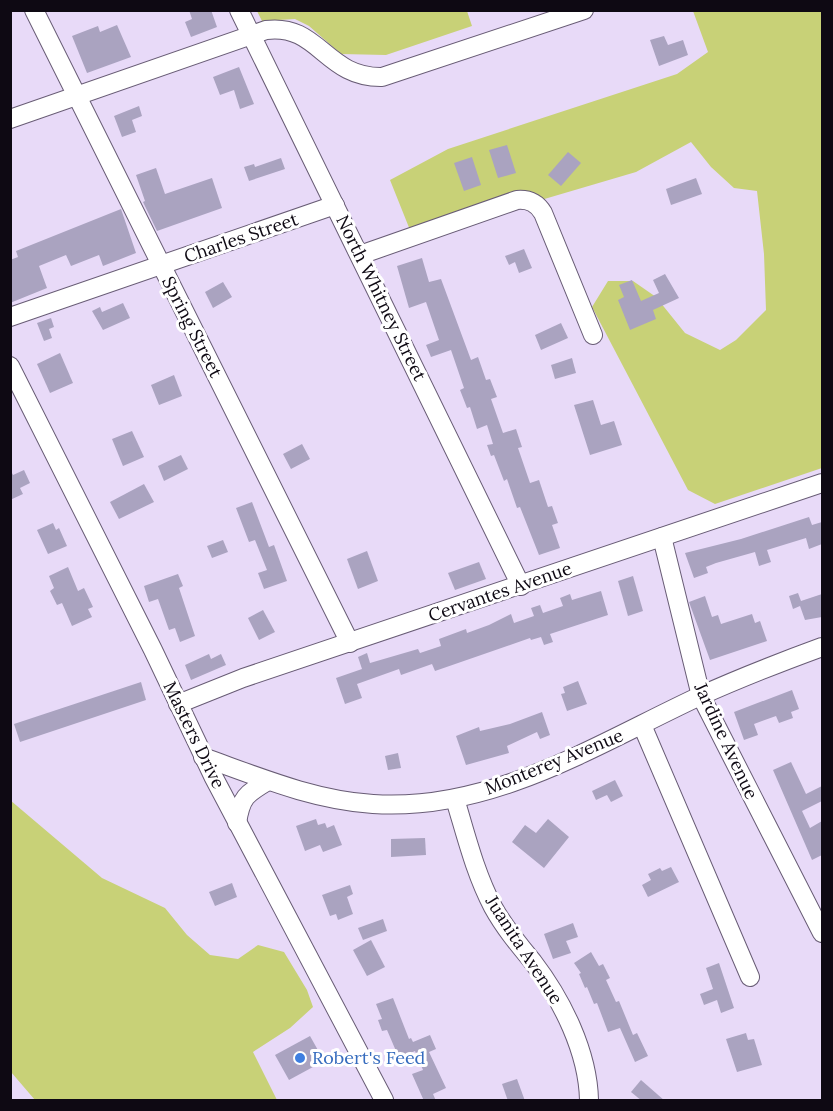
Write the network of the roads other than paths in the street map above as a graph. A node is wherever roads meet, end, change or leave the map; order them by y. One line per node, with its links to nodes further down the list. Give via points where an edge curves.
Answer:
1 (34, 10): 5 (street, Spring Street)
2 (239, 10): 4 (street, North Whitney Street)
3 (584, 10): 4 (street, via 382,77 344,70 296,33 273,29)
4 (251, 35): 5 (street); 7 (street, North Whitney Street)
5 (77, 96): 6 (street); 9 (street, Spring Street)
6 (10, 119)
7 (335, 205): 8 (street, North Whitney Street); 9 (street, Charles Street)
8 (360, 255): 11 (street, via 517,200 528,200 543,213); 15 (street, North Whitney Street)
9 (161, 266): 10 (street, Charles Street); 16 (street, Spring Street)
10 (10, 317)
11 (593, 335)
12 (10, 366): 19 (street, Masters Drive)
13 (822, 483): 14 (street, Cervantes Avenue)
14 (662, 537): 15 (street, Cervantes Avenue); 18 (street, Jardine Avenue)
15 (520, 586): 16 (street, Cervantes Avenue)
16 (350, 643): 19 (street, Cervantes Avenue, via 243,678)
17 (822, 647): 18 (street, Monterey Avenue)
18 (701, 696): 20 (street, Monterey Avenue); 25 (street, Jardine Avenue)
19 (178, 705): 21 (street, Masters Drive)
20 (642, 725): 23 (street, Monterey Avenue, via 560,763); 26 (street)
21 (203, 757): 22 (street, Monterey Avenue); 24 (street, Masters Drive)
22 (268, 781): 23 (street, Monterey Avenue, via 309,794 374,804); 24 (street, via 249,792 240,803)
23 (455, 799): 28 (street, Juanita Avenue, via 492,905 547,983 570,1026 586,1073)
24 (237, 823): 27 (street, Masters Drive)
25 (822, 933)
26 (750, 977)
27 (384, 1101)
28 (589, 1101)

